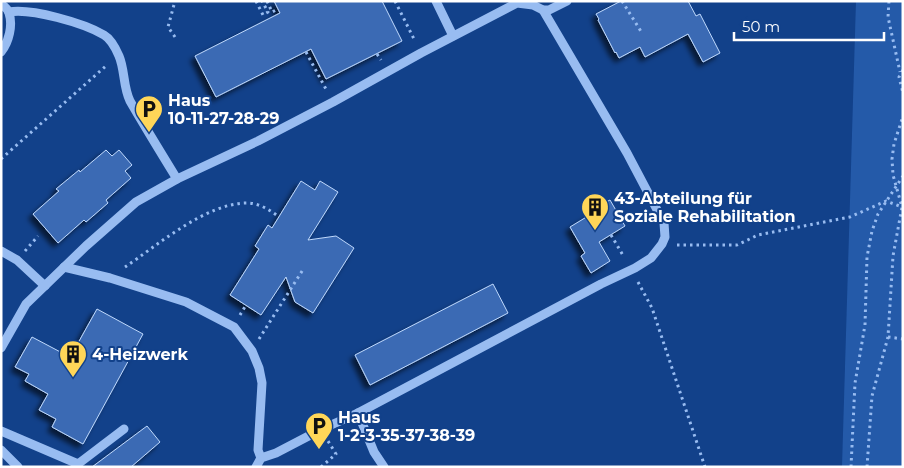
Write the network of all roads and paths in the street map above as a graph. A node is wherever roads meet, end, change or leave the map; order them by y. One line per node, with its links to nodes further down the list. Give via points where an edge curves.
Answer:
1 (175, 1): 16 (path, via 168,27)
2 (256, 1): 3 (path, via 262,15 268,12)
3 (262, 1)
4 (267, 1): 11 (path, via 272,12)
5 (395, 1): 19 (path)
6 (436, 1): 15 (lane)
7 (567, 1): 12 (lane, via 554,9)
8 (622, 1): 14 (path)
9 (889, 1): 21 (path, via 888,17)
10 (1, 4): 13 (lane)
11 (278, 9)
12 (543, 10): 15 (lane, via 533,4 517,3); 33 (lane, via 664,223)
13 (9, 12): 17 (lane, via 8,38); 20 (lane, via 18,10 87,27 110,40)
14 (642, 33)
15 (453, 36): 19 (lane)
16 (175, 37)
17 (1, 52)
18 (306, 52): 23 (path)
19 (421, 53): 23 (lane)
20 (119, 56): 25 (path); 27 (lane, via 129,98)
21 (902, 71): 22 (path, via 899,77)
22 (903, 93)
23 (333, 102): 27 (lane)
24 (903, 116): 28 (path, via 893,152)
25 (1, 160)
26 (903, 176): 28 (path)
27 (177, 179): 35 (lane, via 136,202)
28 (896, 184): 29 (path); 30 (path)
29 (886, 201): 30 (path); 33 (path, via 850,218 758,235 738,245); 54 (path, via 872,231 867,257 865,325 855,383)
30 (902, 207): 40 (path, via 893,256)
31 (279, 217): 38 (path, via 264,207 247,203 202,214)
32 (611, 235): 37 (path)
33 (662, 244): 37 (lane, via 651,258)
34 (1, 251): 39 (lane, via 17,260)
35 (64, 267): 38 (lane); 39 (lane)
36 (304, 268): 43 (path)
37 (632, 270): 44 (lane); 53 (path, via 652,308)
38 (110, 278): 43 (lane, via 186,302 234,327)
39 (45, 286): 42 (lane, via 26,304)
40 (888, 336): 41 (path); 55 (path, via 872,396)
41 (903, 339)
42 (1, 348)
43 (252, 351): 49 (lane, via 262,383)
44 (358, 413): 46 (lane); 52 (lane, via 374,452)
45 (124, 429): 47 (lane, via 78,464)
46 (322, 429): 49 (lane); 51 (path, via 336,454)
47 (1, 431)
48 (1, 450): 50 (lane)
49 (258, 463)
50 (18, 467)
51 (321, 467)
52 (384, 467)
53 (705, 467)
54 (851, 467)
55 (867, 467)

